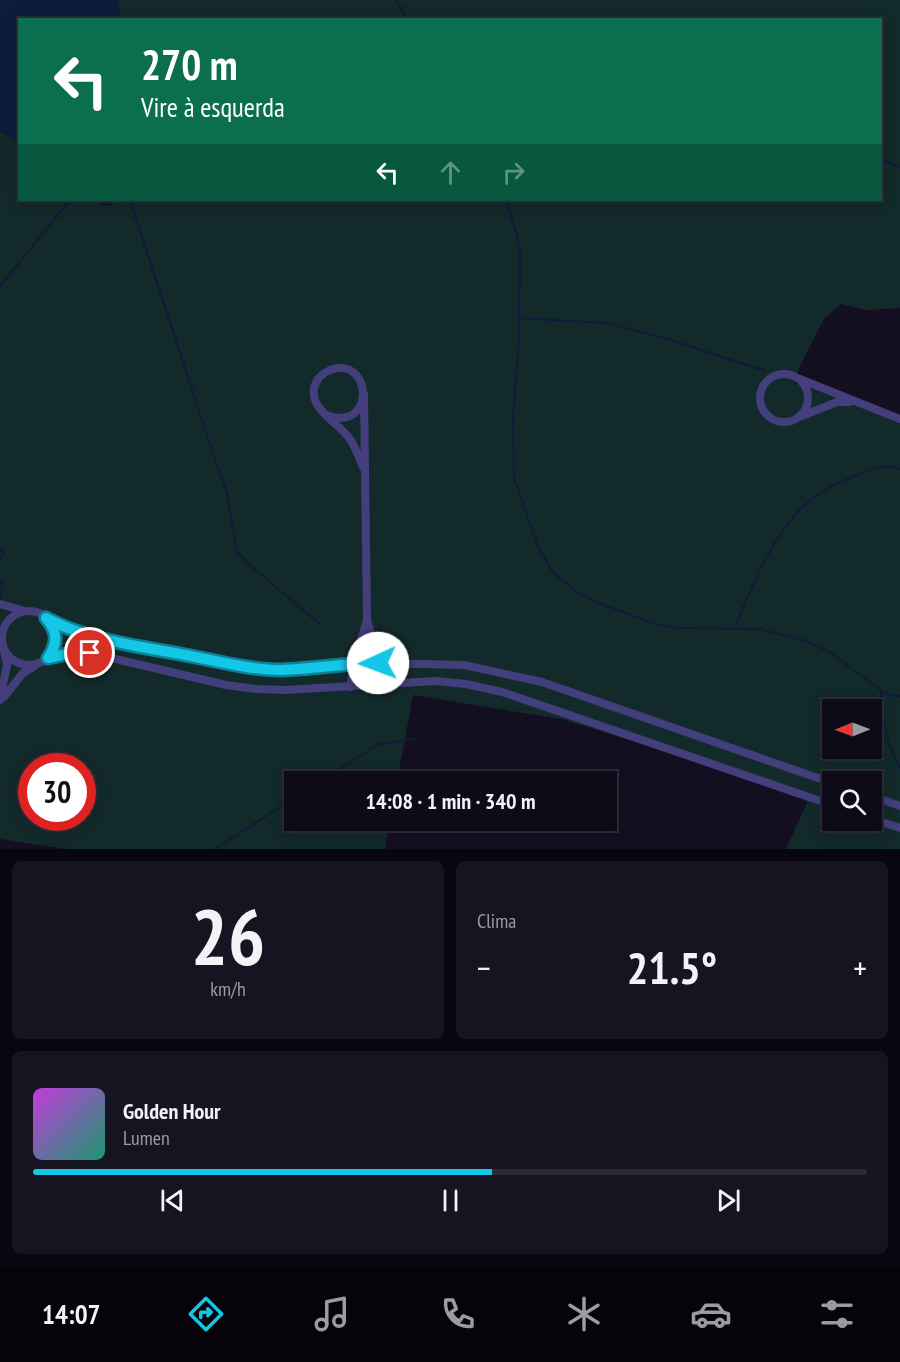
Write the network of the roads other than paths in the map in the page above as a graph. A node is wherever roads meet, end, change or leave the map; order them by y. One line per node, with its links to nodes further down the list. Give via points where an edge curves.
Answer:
1 (792, 376): 3 (street); 5 (street, via 806,390 805,409); 5 (street, via 783,374 765,383 760,402 763,411 780,422)
2 (364, 394): 4 (street, via 362,404 346,418); 4 (street, via 356,375 337,368 327,371 319,378 314,398); 7 (street)
3 (854, 402): 5 (street, via 837,402); 6 (street)
4 (326, 415): 7 (street, via 349,437)
5 (798, 417)
6 (900, 419)
7 (366, 472): 11 (street)
8 (0, 604): 9 (street)
9 (25, 611): 10 (street); 12 (street, via 14,615)
10 (46, 618): 14 (street, via 56,638); 15 (street, via 88,634 251,667 281,670)
11 (367, 620): 15 (street); 16 (street)
12 (1, 632): 13 (street)
13 (2, 645): 17 (street, via 16,663); 20 (street, via 7,665)
14 (48, 658): 17 (street); 19 (street, via 90,653 256,689)
15 (354, 663): 16 (street); 19 (street)
16 (378, 663): 18 (street); 21 (street, via 465,665 542,682)
17 (38, 664): 20 (street, via 23,673)
18 (386, 684): 19 (street); 23 (street, via 435,681 502,692)
19 (350, 687)
20 (0, 701)
21 (822, 780)
22 (882, 800): 24 (street)
23 (822, 802)
24 (900, 806)
25 (882, 822): 26 (street)
26 (900, 828)

